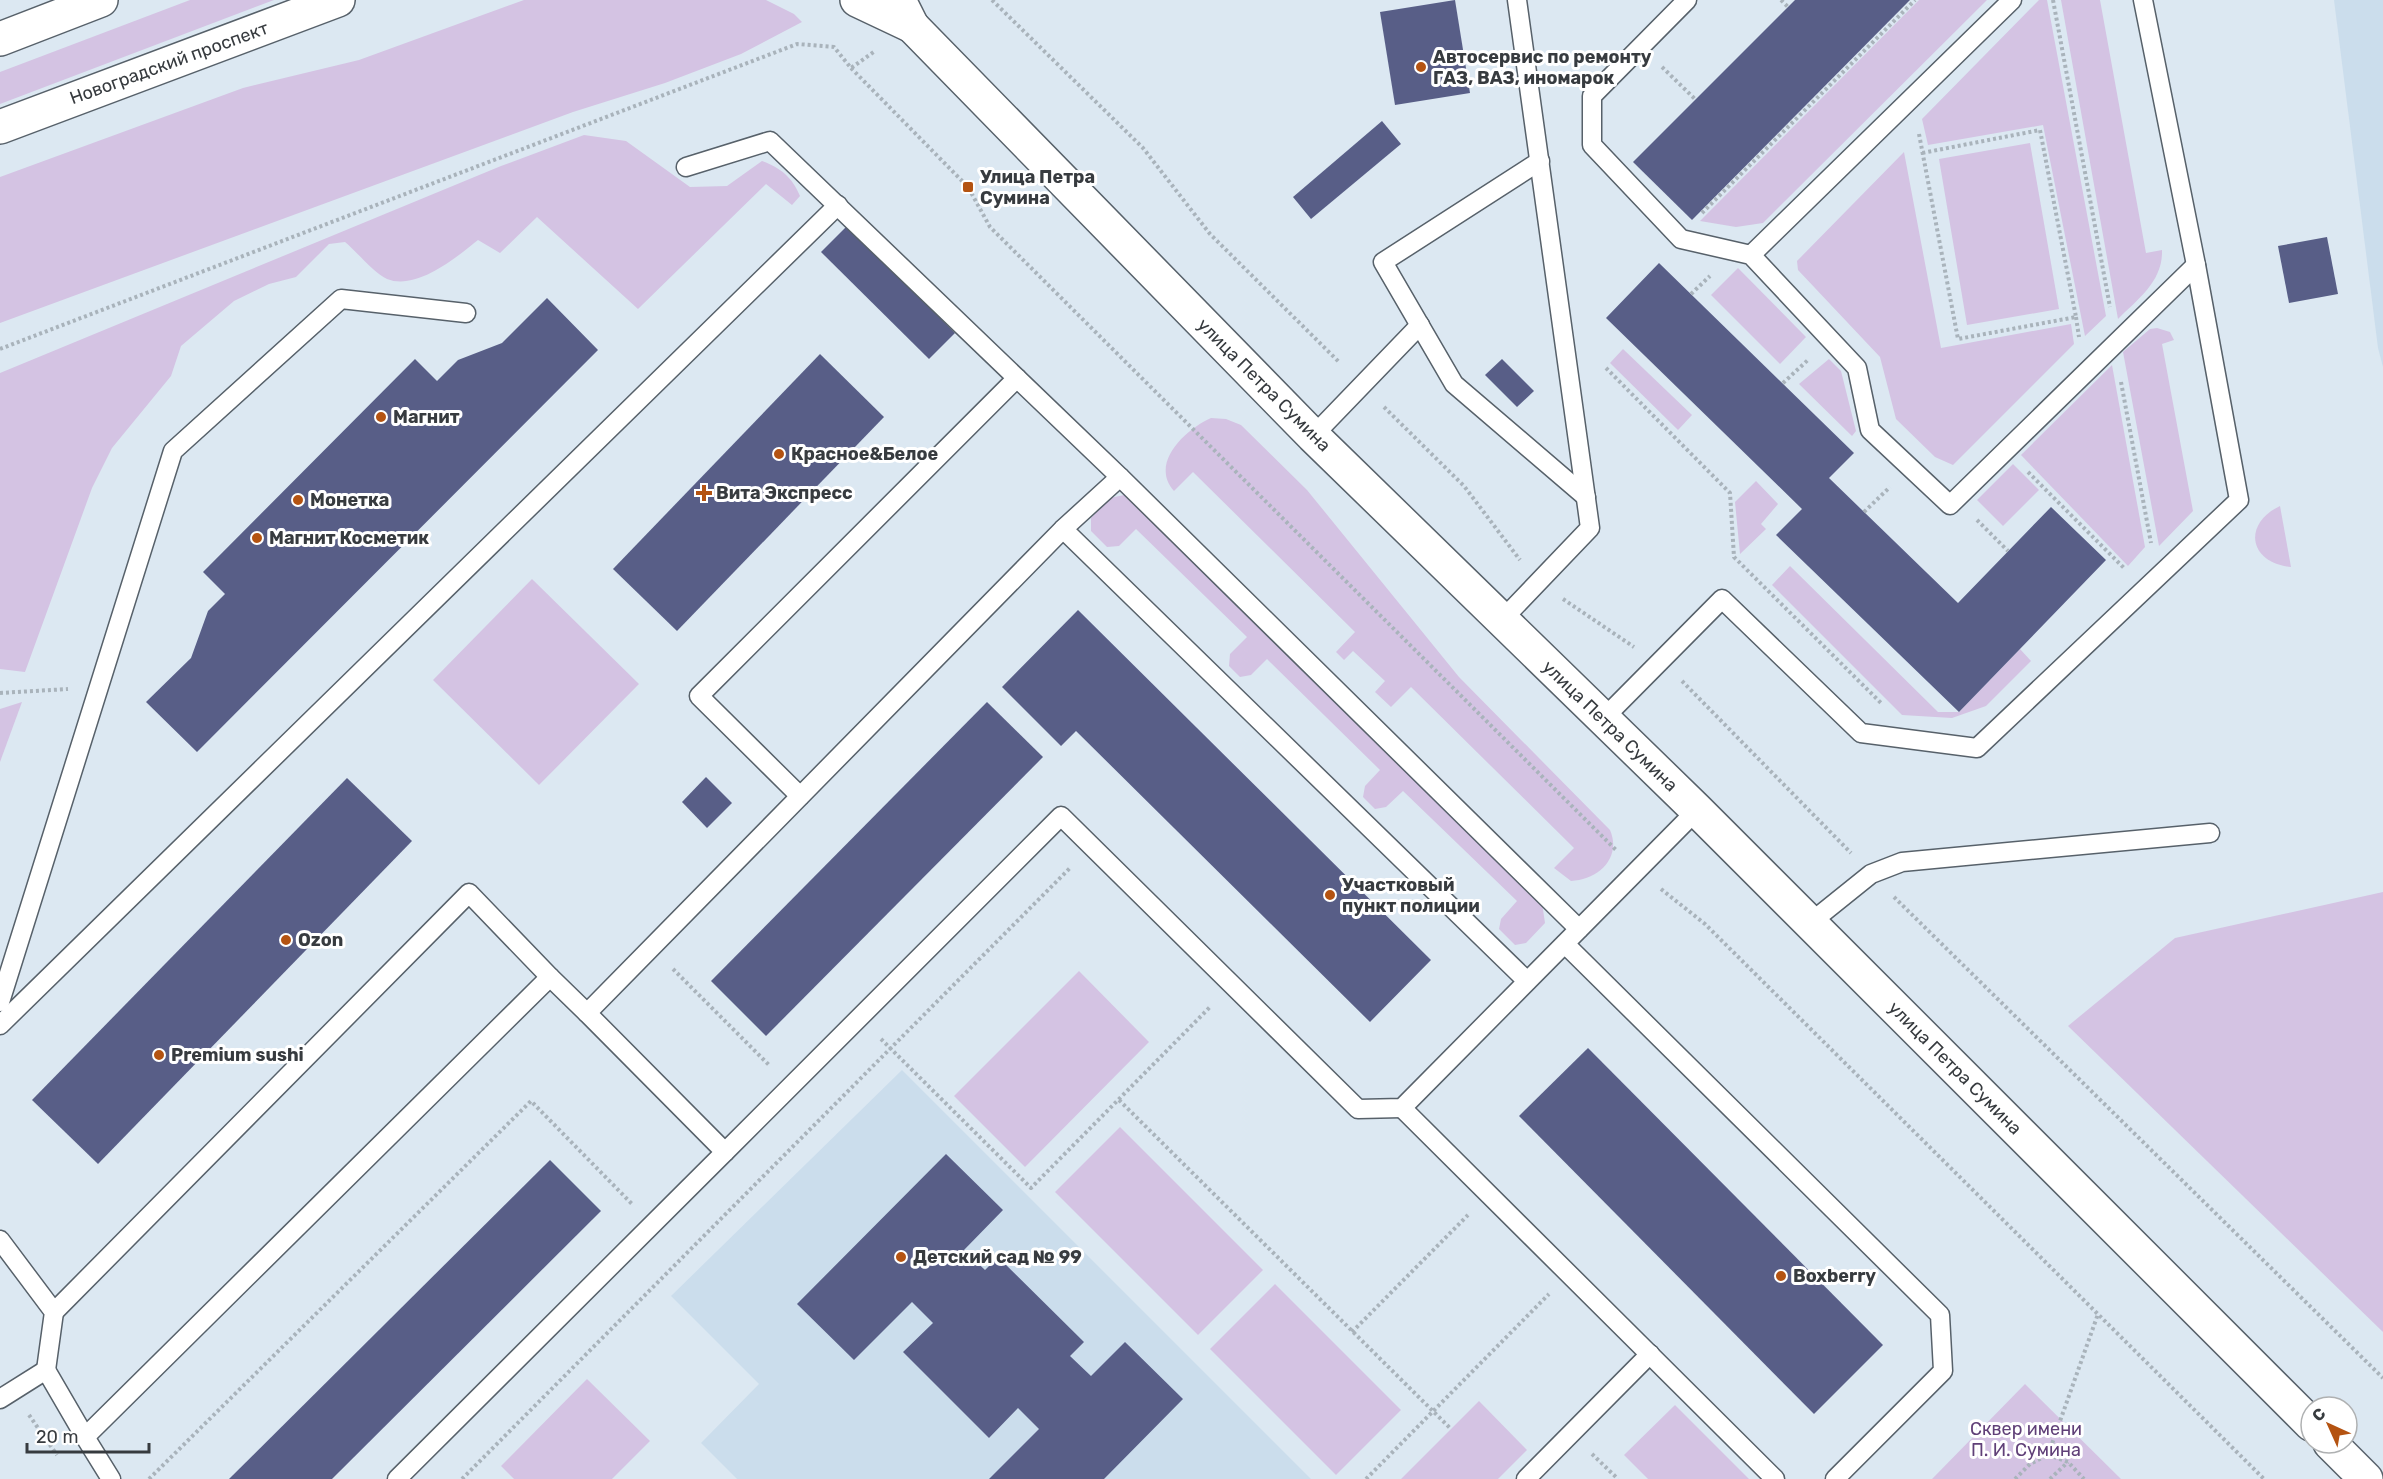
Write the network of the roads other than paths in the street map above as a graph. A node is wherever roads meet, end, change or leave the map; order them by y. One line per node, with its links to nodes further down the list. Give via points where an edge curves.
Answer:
1 (101, 0): 9 (street)
2 (338, 0): 10 (street, Новоградский проспект)
3 (857, 0): 8 (street)
4 (1518, 0): 11 (lane)
5 (1687, 0): 14 (lane, via 1592,96 1592,145 1681,239)
6 (2012, 0): 14 (lane)
7 (2143, 0): 15 (lane)
8 (905, 13): 19 (street, улица Петра Сумина)
9 (0, 39)
10 (0, 126)
11 (1540, 161): 17 (lane, via 1383,262); 21 (lane)
12 (686, 167): 13 (lane, via 770,141)
13 (838, 205): 18 (lane); 35 (lane)
14 (1751, 255): 15 (lane, via 1857,368 1870,430 1950,505)
15 (2196, 265): 24 (lane, via 2239,500 1977,748 1862,733 1722,599)
16 (466, 313): 33 (lane, via 341,299 173,451)
17 (1420, 325): 19 (lane); 21 (lane, via 1454,384)
18 (1017, 378): 20 (lane); 25 (lane, via 699,696)
19 (1313, 436): 23 (street, улица Петра Сумина)
20 (1120, 477): 22 (lane); 29 (lane)
21 (1586, 497): 23 (lane, via 1590,528)
22 (1063, 529): 25 (lane); 32 (lane)
23 (1502, 620): 24 (street, улица Петра Сумина)
24 (1603, 719): 26 (street, улица Петра Сумина)
25 (800, 796): 34 (lane)
26 (1697, 810): 28 (street, улица Петра Сумина); 29 (lane)
27 (2210, 833): 28 (lane, via 1902,861 1870,874)
28 (1810, 923): 43 (street, улица Петра Сумина)
29 (1580, 929): 30 (lane)
30 (1565, 944): 32 (lane); 50 (lane, via 1940,1315 1943,1371)
31 (550, 977): 34 (lane); 39 (lane, via 469,893); 44 (lane)
32 (1527, 981): 36 (lane)
33 (0, 1002)
34 (587, 1013): 37 (lane)
35 (0, 1025)
36 (1402, 1108): 37 (lane, via 1358,1109 1061,816); 40 (lane)
37 (725, 1152): 47 (lane)
38 (0, 1240): 39 (lane)
39 (54, 1312): 41 (lane)
40 (1650, 1354): 48 (lane); 49 (lane)
41 (46, 1370): 42 (lane); 44 (lane)
42 (6, 1395)
43 (2299, 1412)
44 (85, 1437): 46 (lane)
45 (2342, 1455): 51 (street)
46 (111, 1479)
47 (397, 1479)
48 (1526, 1479)
49 (1775, 1479)
50 (1835, 1479)
51 (2366, 1479)

